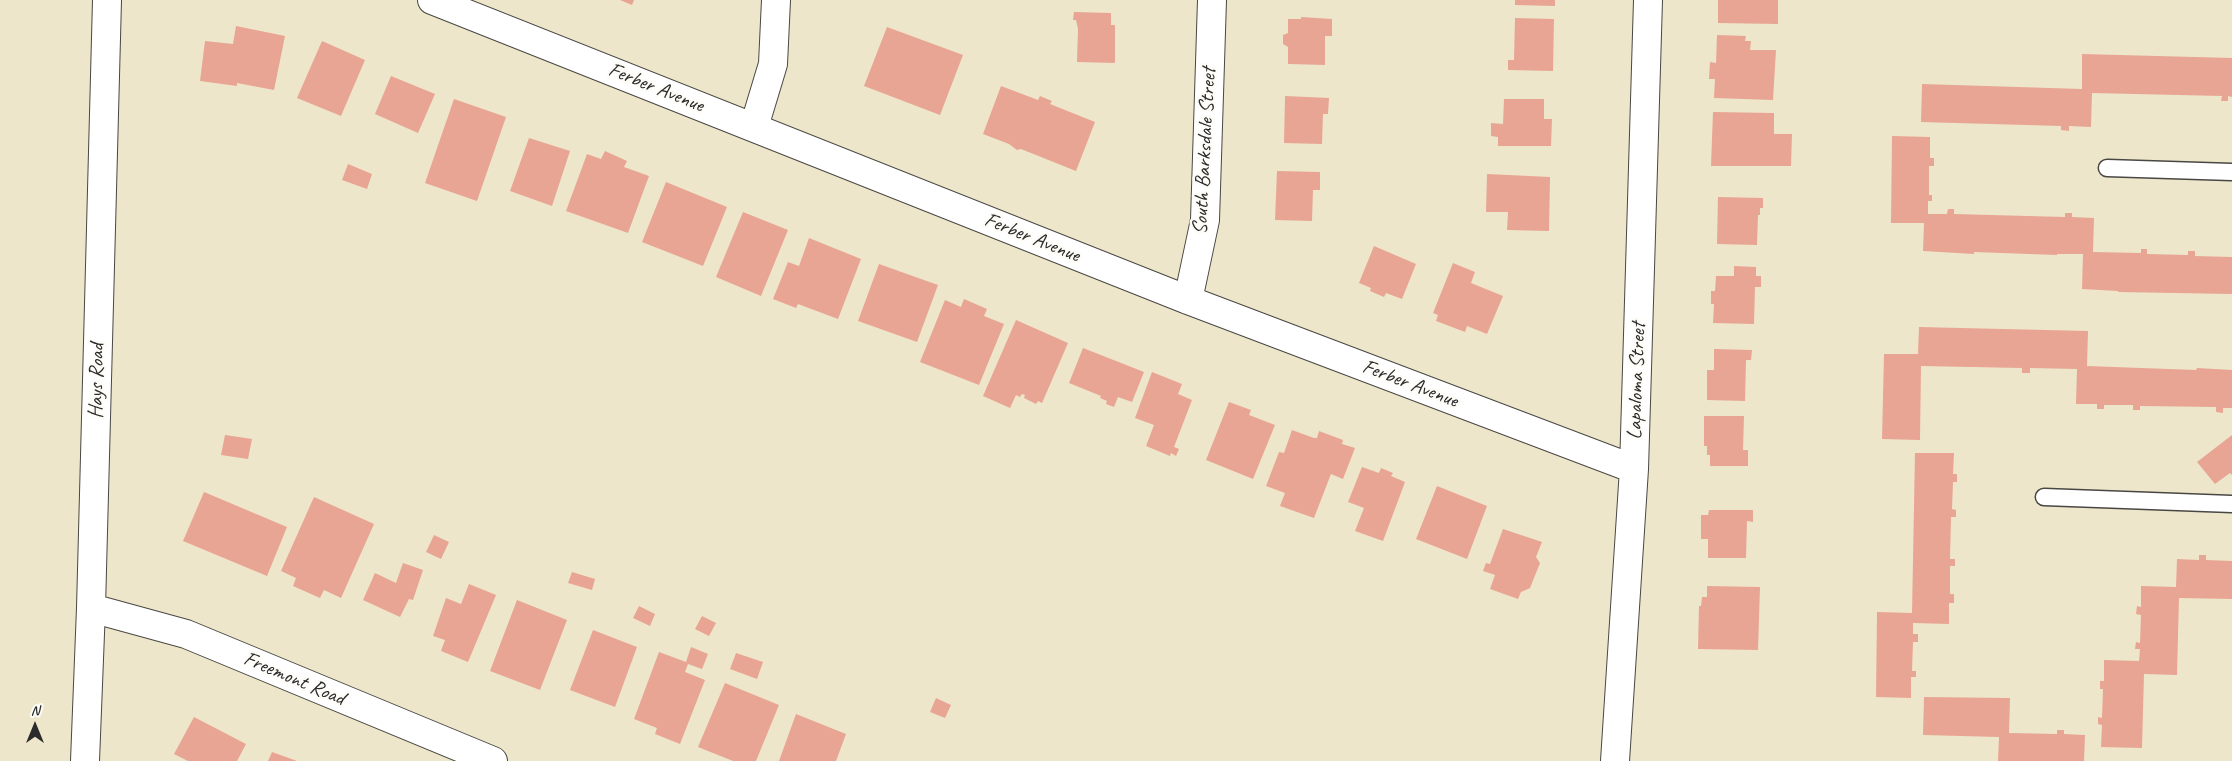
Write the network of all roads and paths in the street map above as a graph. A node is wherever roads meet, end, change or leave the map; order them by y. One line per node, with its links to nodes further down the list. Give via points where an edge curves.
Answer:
1 (107, 0): 13 (street, Hays Road)
2 (432, 0): 6 (street, Ferber Avenue)
3 (776, 0): 6 (street, via 773,64)
4 (1212, 0): 9 (street, South Barksdale Street, via 1205,220)
5 (1648, 0): 10 (street, Lapaloma Street)
6 (754, 127): 9 (street, Ferber Avenue)
7 (2107, 168): 8 (lane)
8 (2232, 172)
9 (1188, 300): 10 (street, Ferber Avenue)
10 (1634, 469): 16 (street, Lapaloma Street)
11 (2044, 497): 12 (lane)
12 (2232, 504)
13 (91, 608): 14 (street, Hays Road); 15 (street, Freemont Road, via 186,634)
14 (85, 761)
15 (492, 761)
16 (1615, 761)

